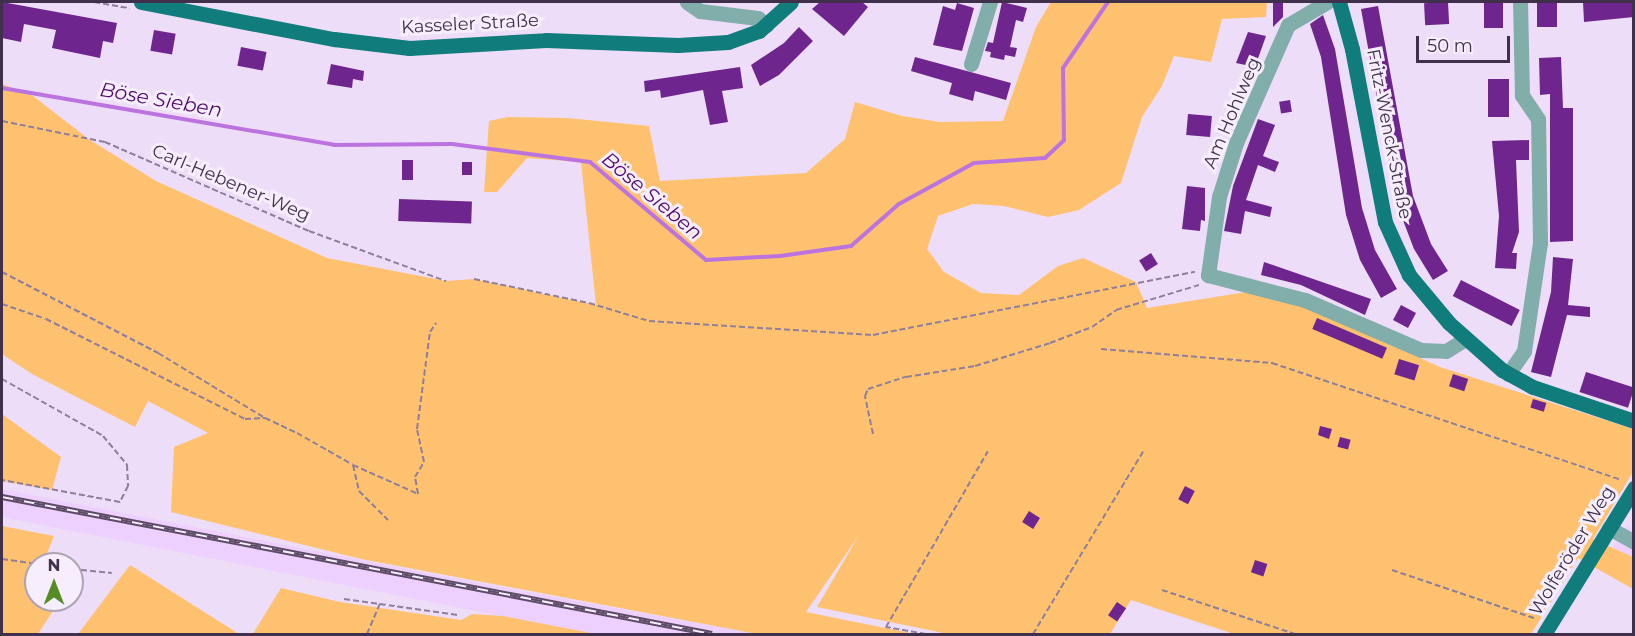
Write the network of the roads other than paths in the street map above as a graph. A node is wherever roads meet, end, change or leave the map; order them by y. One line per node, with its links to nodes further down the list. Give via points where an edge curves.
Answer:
1 (141, 2): 8 (main road, Kasseler Straße, via 391,48 546,40 708,44 744,38)
2 (687, 2): 8 (street, via 700,11 756,18)
3 (791, 2): 8 (main road, Kasseler Straße)
4 (990, 2): 9 (street)
5 (1327, 2): 10 (street, Am Hohlweg, via 1288,25 1236,143 1219,196 1208,275 1305,300 1421,350 1446,351)
6 (1339, 2): 10 (main road, Fritz-Wenck-Straße, via 1390,237 1410,275)
7 (1520, 2): 11 (street, via 1522,95 1538,119 1540,243 1524,350)
8 (766, 26)
9 (971, 64)
10 (1465, 339): 11 (main road, Fritz-Wenck-Straße)
11 (1508, 374): 12 (main road, Fritz-Wenck-Straße)
12 (1634, 421)
13 (1630, 485): 14 (main road, Wolferöder Weg)
14 (1609, 528): 15 (street); 16 (main road, Wolferöder Weg)
15 (1634, 542)
16 (1547, 629)

